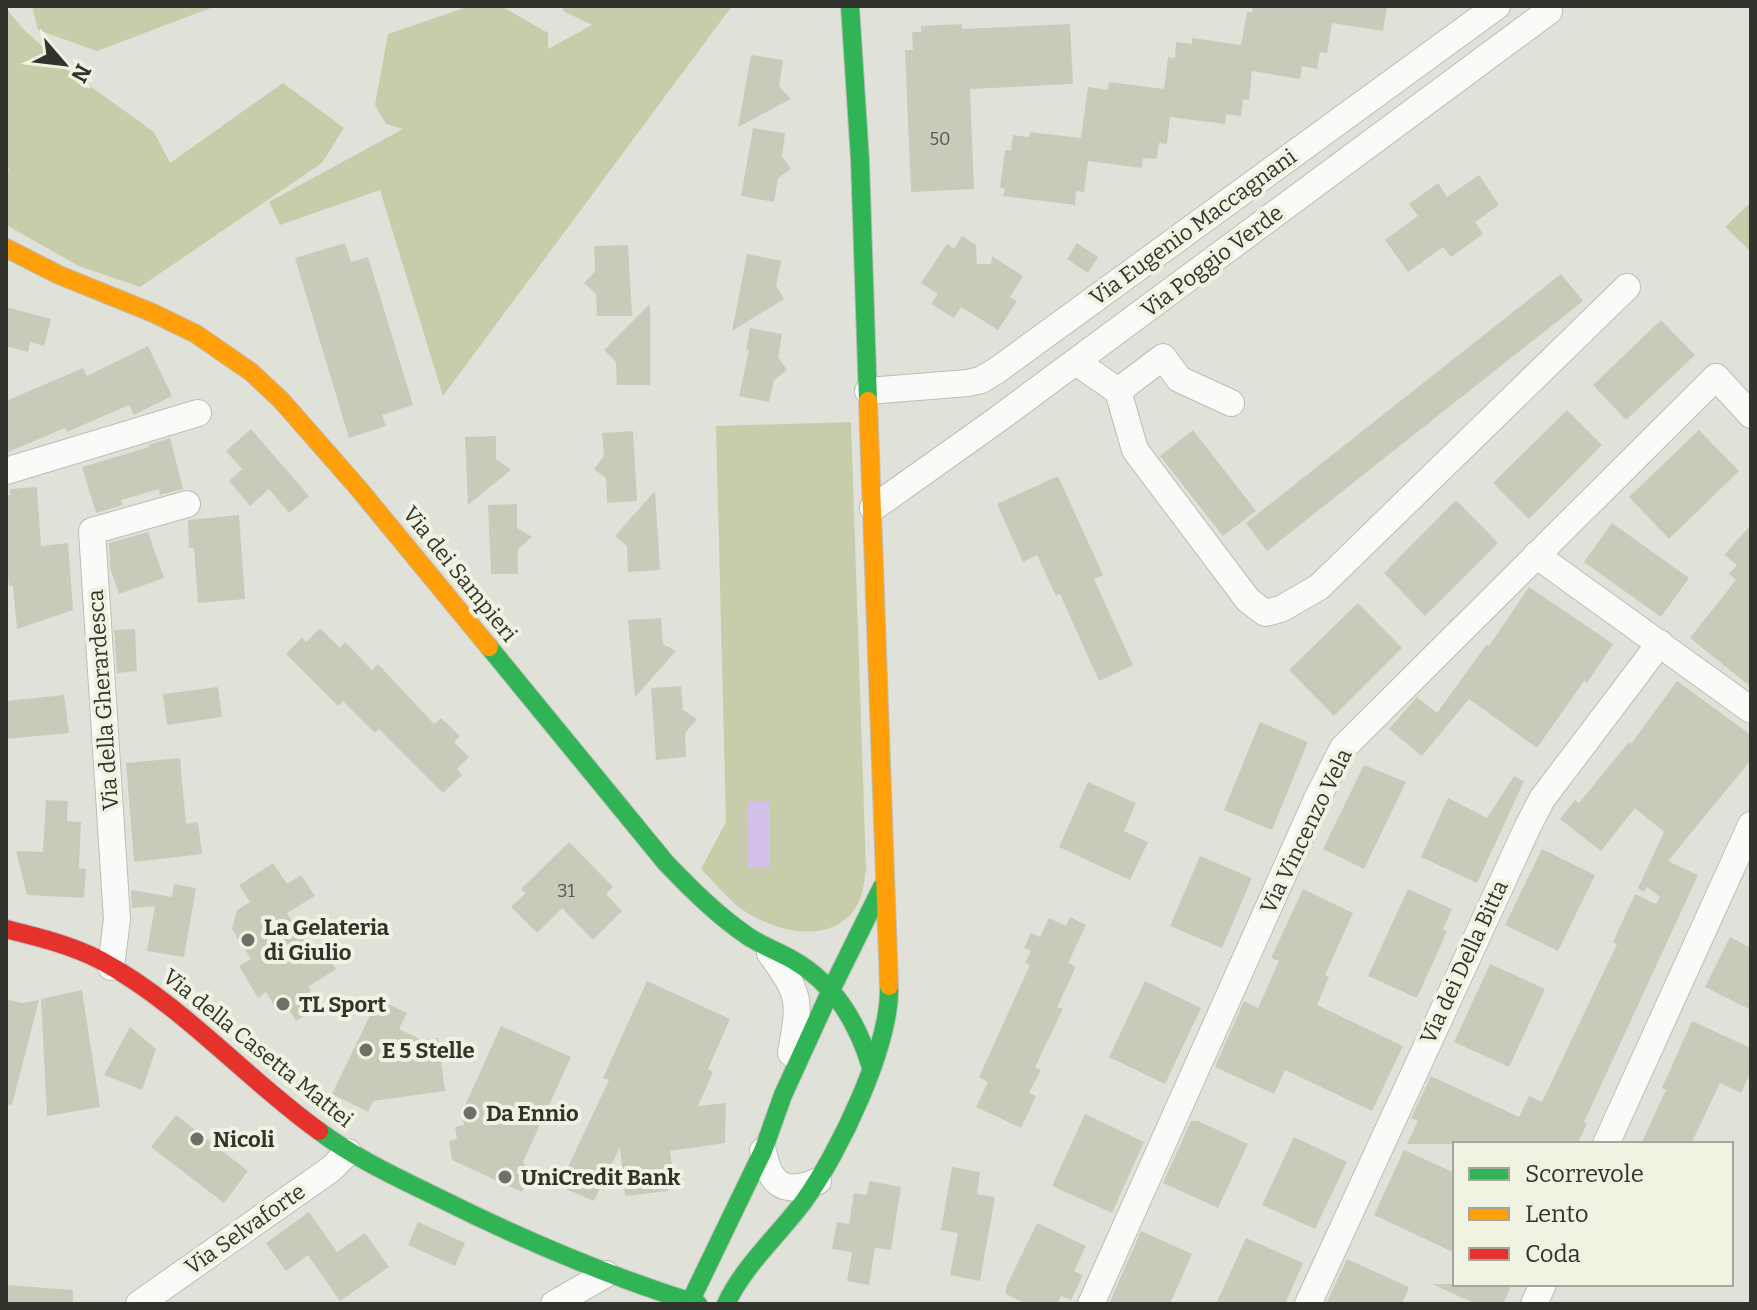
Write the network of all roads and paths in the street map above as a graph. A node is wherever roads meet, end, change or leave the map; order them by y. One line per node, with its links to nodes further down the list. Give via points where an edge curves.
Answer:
1 (850, 6): 7 (street)
2 (1497, 6): 7 (street, Via Eugenio Maccagnani, via 996,371 968,383)
3 (1549, 11): 6 (street, Via Poggio Verde)
4 (6, 248): 21 (street, Via dei Sampieri, via 196,334 251,372 350,478 666,863 709,905)
5 (1627, 287): 8 (street, via 1319,587 1265,613 1248,600 1135,450)
6 (1076, 362): 8 (street); 14 (street, Via Poggio Verde)
7 (868, 391): 14 (street)
8 (1118, 391): 9 (street, via 1163,357 1179,379)
9 (1231, 403)
10 (198, 413): 12 (street)
11 (1751, 415): 15 (street, Via Vincenzo Vela, via 1716,377)
12 (6, 471)
13 (187, 504): 22 (street, Via della Gherardesca, via 92,531 117,919)
14 (873, 508): 19 (street)
15 (1536, 555): 16 (street); 36 (street, Via Vincenzo Vela, via 1338,757)
16 (1660, 643): 17 (street); 37 (street, Via dei Della Bitta, via 1535,813)
17 (1751, 710)
18 (1751, 825): 26 (street)
19 (884, 883): 23 (street); 24 (street, via 889,996)
20 (6, 929): 22 (street, Via della Casetta Mattei, via 76,949)
21 (765, 947): 23 (street, Via dei Sampieri, via 803,966); 25 (street, via 798,1001)
22 (111, 967): 28 (street, Via della Casetta Mattei, via 181,1015 288,1109)
23 (831, 990): 24 (street, via 858,1027); 25 (street)
24 (871, 1067): 29 (street)
25 (783, 1095): 27 (street)
26 (1607, 1142)
27 (763, 1151): 29 (street, via 770,1174 784,1186 800,1189); 31 (street)
28 (348, 1152): 30 (street, Via della Casetta Mattei, via 484,1221); 32 (street, Via Selvaforte)
29 (818, 1181): 35 (street)
30 (606, 1274): 31 (street, Via della Casetta Mattei); 33 (street); 34 (street)
31 (694, 1303)
32 (139, 1304)
33 (554, 1304)
34 (600, 1304)
35 (726, 1304)
36 (1091, 1304)
37 (1308, 1304)

